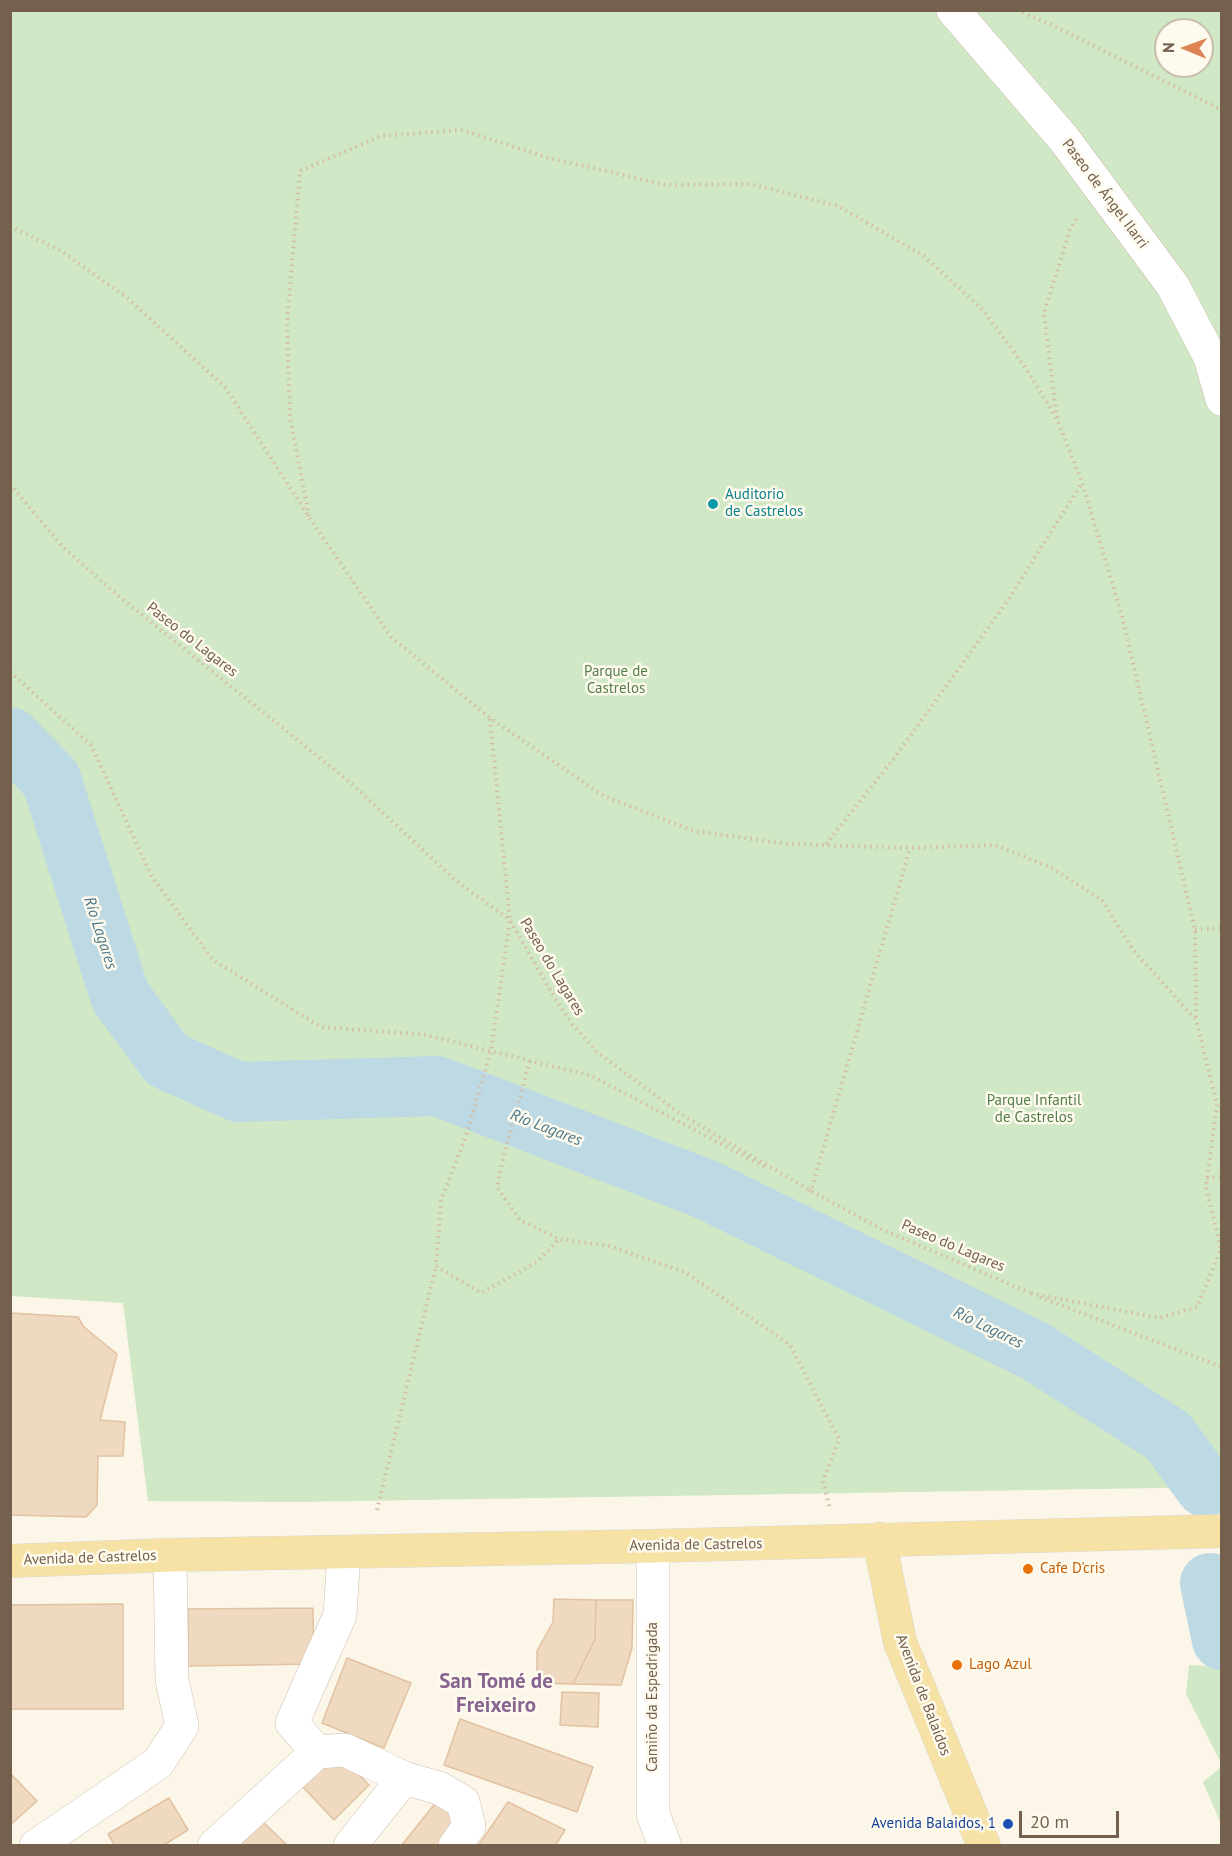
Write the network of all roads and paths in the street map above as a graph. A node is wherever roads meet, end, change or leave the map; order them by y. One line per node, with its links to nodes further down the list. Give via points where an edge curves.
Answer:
1 (953, 10): 6 (street, Paseo de Ángel Ilarri, via 1064,139 1173,286 1210,357)
2 (1017, 10): 3 (path)
3 (1221, 110)
4 (1076, 219): 7 (path, via 1044,313)
5 (10, 225): 10 (path, via 61,251 125,296 225,387)
6 (1221, 399)
7 (1057, 419): 8 (path); 10 (path, via 983,309 924,256 838,206 751,184 666,184 545,157 463,130 381,136 300,171 286,323 290,418)
8 (1082, 482): 13 (path, via 1006,603 895,757); 17 (path, via 1122,616)
9 (10, 484): 15 (path, Paseo do Lagares, via 62,546 115,593 351,784 454,879)
10 (309, 518): 12 (path, via 392,637)
11 (10, 672): 19 (path, via 91,745 152,877 213,960 321,1027 426,1035)
12 (490, 718): 13 (path, via 604,796 694,831 789,844); 15 (path)
13 (826, 844): 14 (path)
14 (910, 848): 18 (path, via 995,845 1052,868 1102,900 1133,950); 23 (path)
15 (510, 920): 19 (path); 23 (path, Paseo do Lagares, via 572,1024 597,1052 682,1115)
16 (1221, 928): 17 (path)
17 (1195, 930): 18 (path)
18 (1196, 1020): 22 (path, via 1216,1105)
19 (491, 1051): 20 (path); 25 (path, via 466,1136 441,1200)
20 (530, 1061): 23 (path, via 592,1076); 24 (path, via 497,1187 520,1220)
21 (1221, 1177): 22 (path)
22 (1208, 1178): 26 (path, via 1206,1187 1221,1250 1197,1307 1160,1318)
23 (811, 1191): 26 (path, Paseo do Lagares, via 881,1229)
24 (559, 1239): 25 (path, via 537,1262 481,1293); 31 (path, via 609,1246 685,1272 790,1345 839,1439 823,1481)
25 (436, 1266): 28 (path)
26 (1029, 1293): 27 (path, Paseo do Lagares)
27 (1221, 1366)
28 (377, 1510)
29 (1206, 1531): 30 (main road, Avenida de Castrelos)
30 (879, 1539): 31 (main road, Avenida de Castrelos); 43 (main road, Avenida de Balaídos, via 900,1642)
31 (838, 1541): 32 (main road, Avenida de Castrelos)
32 (653, 1545): 33 (main road, Avenida de Castrelos); 42 (street, Camiño da Espedrigada, via 653,1814)
33 (344, 1552): 34 (main road, Avenida de Castrelos); 36 (street, via 340,1616 292,1723)
34 (170, 1555): 35 (main road, Avenida de Castrelos); 38 (street, Avenida de Castrelos, via 172,1680 182,1726 158,1763)
35 (10, 1561)
36 (317, 1752): 37 (street, via 345,1750); 39 (street)
37 (404, 1778): 40 (street); 41 (street, via 439,1788 463,1802 469,1826)
38 (36, 1845)
39 (214, 1845)
40 (350, 1845)
41 (455, 1845)
42 (665, 1845)
43 (984, 1845)

